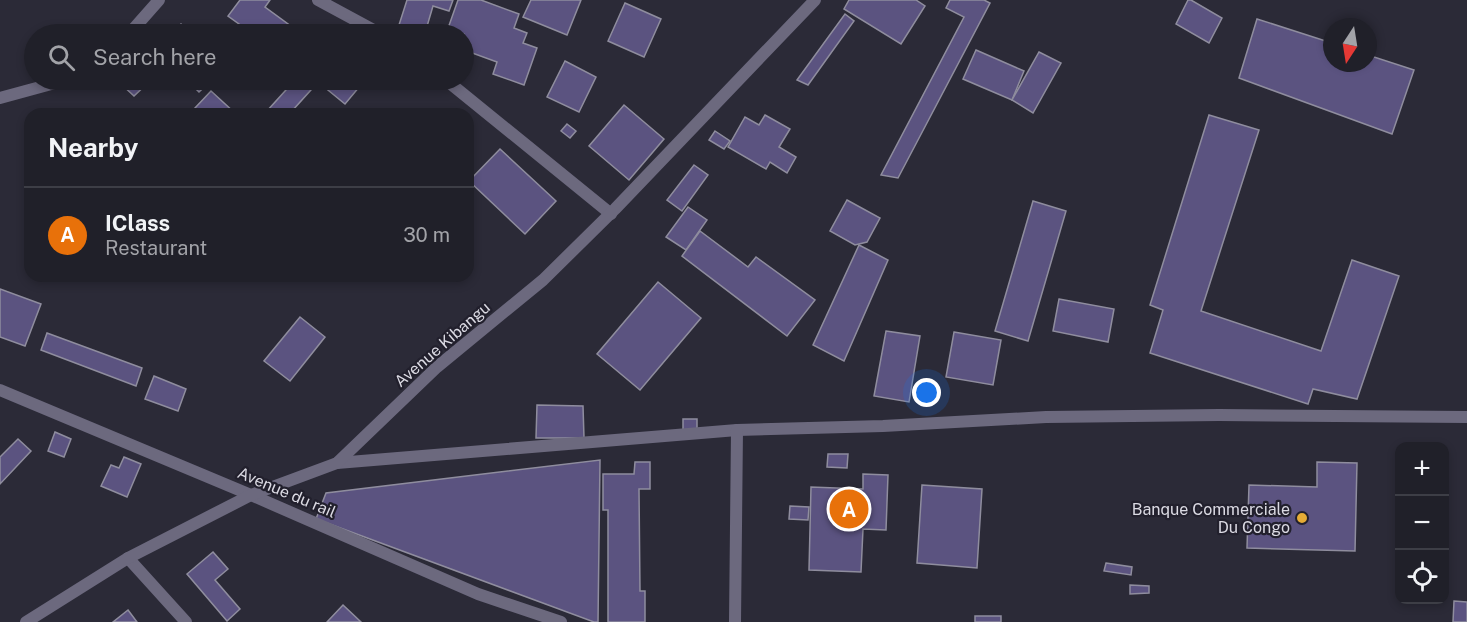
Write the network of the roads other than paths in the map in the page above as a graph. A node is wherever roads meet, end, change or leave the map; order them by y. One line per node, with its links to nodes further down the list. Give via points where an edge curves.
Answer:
1 (159, 0): 4 (street)
2 (318, 0): 5 (street)
3 (815, 0): 9 (street, Avenue Kibangu)
4 (138, 24)
5 (362, 24)
6 (29, 90): 8 (street)
7 (458, 90): 9 (street)
8 (0, 98)
9 (611, 214): 13 (street, Avenue Kibangu, via 543,280 437,368)
10 (0, 390): 14 (street, Avenue du rail)
11 (1467, 417): 12 (street, via 1046,417)
12 (737, 430): 13 (street); 19 (street)
13 (337, 463): 14 (street, Avenue Kibangu)
14 (251, 495): 15 (street, Avenue Kibangu); 18 (street, Avenue du rail, via 478,594)
15 (128, 558): 16 (street, Avenue Kibangu); 17 (street)
16 (26, 622)
17 (186, 622)
18 (561, 622)
19 (735, 622)

